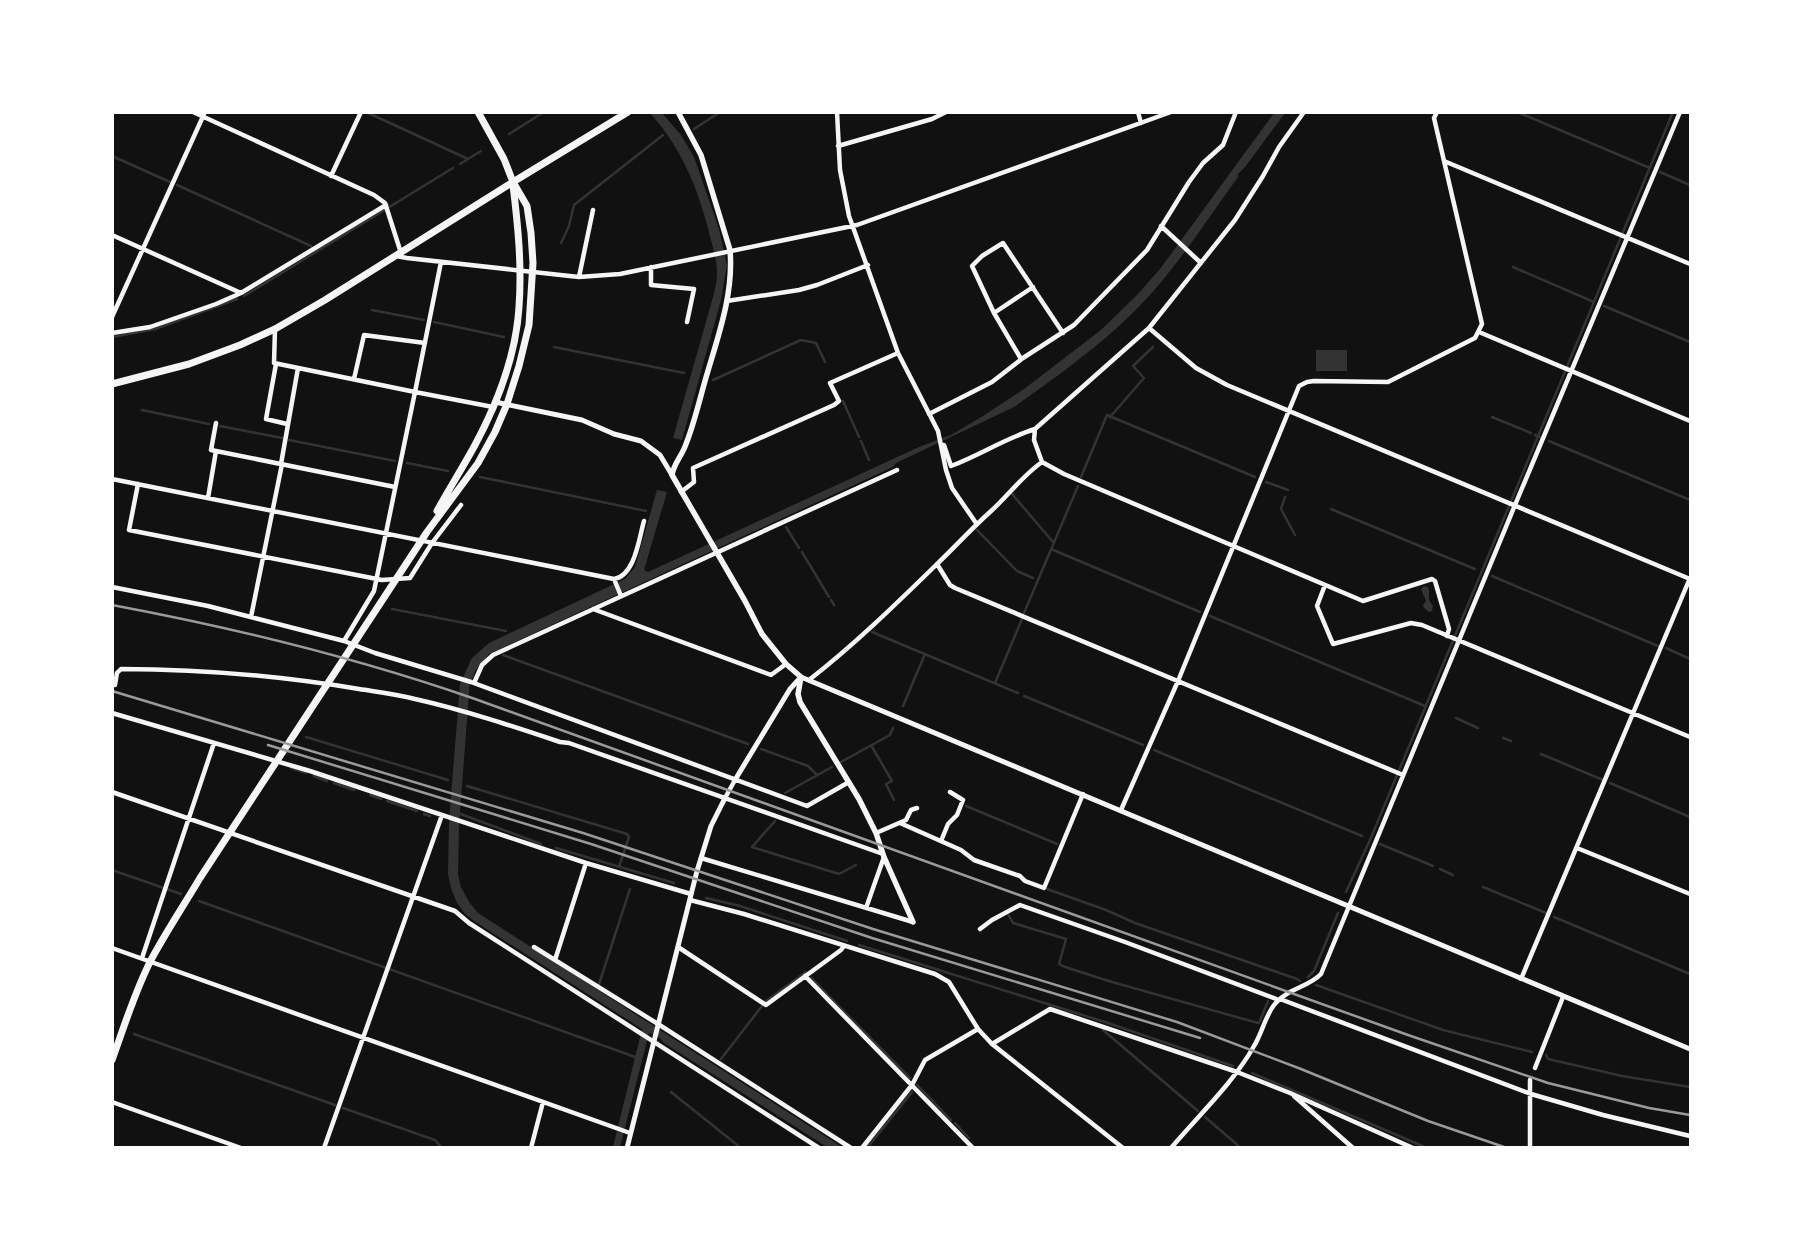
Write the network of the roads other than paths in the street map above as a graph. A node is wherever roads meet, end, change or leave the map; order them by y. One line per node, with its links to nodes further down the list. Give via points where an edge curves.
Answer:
1 (194, 112): 14 (street)
2 (361, 112): 18 (street)
3 (478, 112): 19 (main road)
4 (628, 112): 19 (main road)
5 (678, 112): 27 (main road, via 701,155)
6 (837, 112): 16 (street)
7 (946, 112): 16 (street)
8 (1138, 112): 15 (street)
9 (1171, 112): 15 (street)
10 (1236, 112): 23 (street, via 1223,145 1199,169)
11 (1304, 112): 30 (street, via 1234,220)
12 (1437, 112): 17 (street, via 1434,118)
13 (1680, 112): 25 (street)
14 (204, 115): 18 (street); 26 (street)
15 (1141, 123): 22 (street)
16 (838, 146): 22 (street, via 841,183)
17 (1444, 161): 25 (street); 46 (street, via 1482,324)
18 (332, 176): 20 (street, via 374,195)
19 (513, 182): 28 (main road); 34 (main road); 35 (main road, via 527,206)
20 (386, 206): 28 (street); 38 (street)
21 (593, 210): 36 (street)
22 (852, 225): 27 (street); 32 (street)
23 (1161, 226): 30 (street); 45 (street, via 1138,261)
24 (112, 235): 26 (street)
25 (1626, 237): 31 (street); 53 (street)
26 (143, 249): 38 (street); 41 (street)
27 (728, 250): 33 (street); 39 (main road, via 731,260)
28 (398, 254): 29 (street); 44 (main road)
29 (441, 262): 34 (street); 48 (street)
30 (1201, 263): 43 (street)
31 (1690, 264)
32 (868, 265): 39 (street, via 799,290); 49 (street)
33 (651, 267): 36 (street, via 612,275); 42 (street, via 652,285 694,288)
34 (520, 270): 35 (street); 57 (main road, via 514,341)
35 (532, 273): 36 (street); 58 (main road, via 526,340)
36 (579, 277)
37 (1033, 287): 40 (street); 40 (street, via 1003,242 972,266); 45 (street)
38 (241, 294): 47 (street, via 150,327)
39 (727, 301): 70 (main road, via 686,444)
40 (994, 313): 50 (street)
41 (112, 317)
42 (687, 322)
43 (1148, 328): 59 (street, via 1209,376); 64 (street)
44 (275, 329): 51 (street); 55 (main road, via 190,364)
45 (1063, 332): 50 (street)
46 (1478, 332): 53 (street); 59 (street, via 1475,338 1388,382 1307,382 1299,386)
47 (112, 333)
48 (424, 343): 54 (street, via 364,334); 56 (street)
49 (898, 352): 60 (street); 74 (street, via 830,383 839,402 834,405 693,468 694,482)
50 (1021, 359): 60 (street, via 992,382)
51 (276, 364): 52 (street); 63 (street, via 266,419)
52 (298, 368): 54 (street); 63 (street)
53 (1570, 371): 61 (street); 77 (street)
54 (354, 379): 56 (street)
55 (112, 384)
56 (415, 392): 57 (street); 73 (street)
57 (494, 404): 58 (street); 81 (main road)
58 (507, 404): 70 (street, via 582,420 641,441 660,455); 81 (main road, via 478,464)
59 (1290, 412): 77 (street); 84 (street)
60 (929, 414): 65 (street)
61 (1690, 421)
62 (216, 423): 66 (street, via 211,450)
63 (287, 424): 68 (street)
64 (1035, 429): 65 (street, via 951,466); 67 (street, via 1034,440)
65 (942, 445): 80 (street, via 952,488)
66 (216, 451): 68 (street); 75 (street)
67 (1042, 462): 80 (street); 84 (street)
68 (281, 464): 73 (street); 78 (street)
69 (897, 470): 85 (street)
70 (672, 475): 74 (main road)
71 (112, 479): 72 (street)
72 (138, 484): 75 (street); 86 (street, via 129,530)
73 (395, 487): 82 (street)
74 (682, 492): 85 (main road)
75 (208, 498): 78 (street)
76 (460, 505): 83 (street)
77 (1514, 505): 89 (street); 97 (street)
78 (272, 511): 82 (street); 86 (street)
79 (644, 521): 90 (street, via 628,572)
80 (976, 523): 87 (street)
81 (427, 532): 141 (main road, via 200,878)
82 (385, 533): 83 (street); 88 (street)
83 (432, 543): 88 (street, via 410,578); 90 (street)
84 (1233, 547): 91 (street); 102 (street)
85 (716, 553): 93 (street); 99 (main road, via 762,634)
86 (263, 557): 88 (street); 95 (street)
87 (937, 564): 101 (street); 102 (street, via 955,588)
88 (376, 579): 98 (street, via 374,591)
89 (1690, 579): 106 (street)
90 (615, 581): 93 (street)
91 (1325, 585): 96 (street, via 1363,601 1435,581 1449,629); 96 (street, via 1317,606 1333,644 1411,623)
92 (112, 587): 95 (street)
93 (621, 595): 94 (street)
94 (593, 609): 99 (street, via 771,676); 103 (street, via 493,655 482,665)
95 (251, 617): 98 (street)
96 (1448, 636): 97 (street)
97 (1457, 640): 106 (street); 109 (street)
98 (344, 641): 103 (street)
99 (786, 664): 100 (main road)
100 (801, 677): 101 (street); 110 (street, via 790,689); 111 (main road, via 800,702)
101 (810, 680): 114 (street)
102 (1178, 681): 109 (street); 117 (street)
103 (472, 683): 110 (street)
104 (115, 685): 115 (street, via 121,669 165,669 244,674 386,693 469,712 570,743)
105 (112, 713): 108 (street)
106 (1634, 714): 107 (street); 123 (street)
107 (1690, 737)
108 (214, 743): 118 (street); 119 (street)
109 (1402, 775): 131 (street)
110 (736, 780): 111 (street, via 807,806); 115 (street)
111 (849, 782): 121 (main road)
112 (112, 792): 119 (street)
113 (950, 792): 122 (street, via 964,800)
114 (1083, 794): 117 (street); 122 (street, via 1044,888 974,860)
115 (725, 798): 124 (street); 125 (street)
116 (918, 808): 120 (street, via 911,810 906,820)
117 (1122, 810): 131 (street)
118 (445, 816): 126 (street); 129 (street)
119 (188, 819): 129 (street); 139 (street)
120 (900, 823): 121 (street); 122 (street)
121 (876, 833): 124 (main road)
122 (941, 841)
123 (1577, 848): 128 (street); 143 (street)
124 (883, 855): 132 (street); 133 (main road)
125 (701, 858): 127 (street); 132 (street)
126 (586, 863): 127 (street); 140 (street)
127 (691, 894): 130 (street)
128 (1690, 894)
129 (413, 896): 148 (street); 149 (street, via 455,911)
130 (690, 900): 135 (street); 137 (street)
131 (1348, 907): 143 (street); 145 (street, via 1321,974)
132 (866, 908): 133 (street)
133 (914, 922)
134 (980, 929): 145 (street, via 1020,905)
135 (844, 946): 142 (street); 147 (street, via 935,974 948,982)
136 (534, 947): 140 (street)
137 (678, 947): 142 (street, via 766,1005); 146 (street)
138 (112, 948): 139 (street)
139 (142, 958): 141 (street)
140 (554, 960): 146 (street)
141 (150, 961): 148 (street); 152 (main road)
142 (805, 976): 156 (street)
143 (1521, 979): 144 (street)
144 (1563, 997): 151 (street); 153 (street)
145 (1279, 1000): 154 (street, via 1273,1005 1254,1046); 158 (street)
146 (658, 1024): 149 (street); 168 (street)
147 (978, 1030): 150 (street); 156 (street, via 925,1060)
148 (362, 1036): 160 (street); 164 (street)
149 (653, 1039): 161 (street); 167 (street)
150 (992, 1044): 154 (street, via 1050,1008); 171 (street)
151 (1690, 1049)
152 (112, 1060)
153 (1535, 1068)
154 (1237, 1072): 157 (street); 172 (street)
155 (1530, 1080): 158 (street)
156 (912, 1086): 169 (street); 170 (street)
157 (1290, 1093): 173 (street); 174 (street)
158 (1531, 1094): 162 (street); 175 (street)
159 (112, 1102): 163 (street)
160 (543, 1102): 161 (street); 165 (street)
161 (628, 1132): 166 (street)
162 (1690, 1136)
163 (241, 1148)
164 (324, 1148)
165 (531, 1148)
166 (627, 1148)
167 (819, 1148)
168 (851, 1148)
169 (862, 1148)
170 (973, 1148)
171 (1123, 1148)
172 (1172, 1148)
173 (1353, 1148)
174 (1413, 1148)
175 (1530, 1148)

